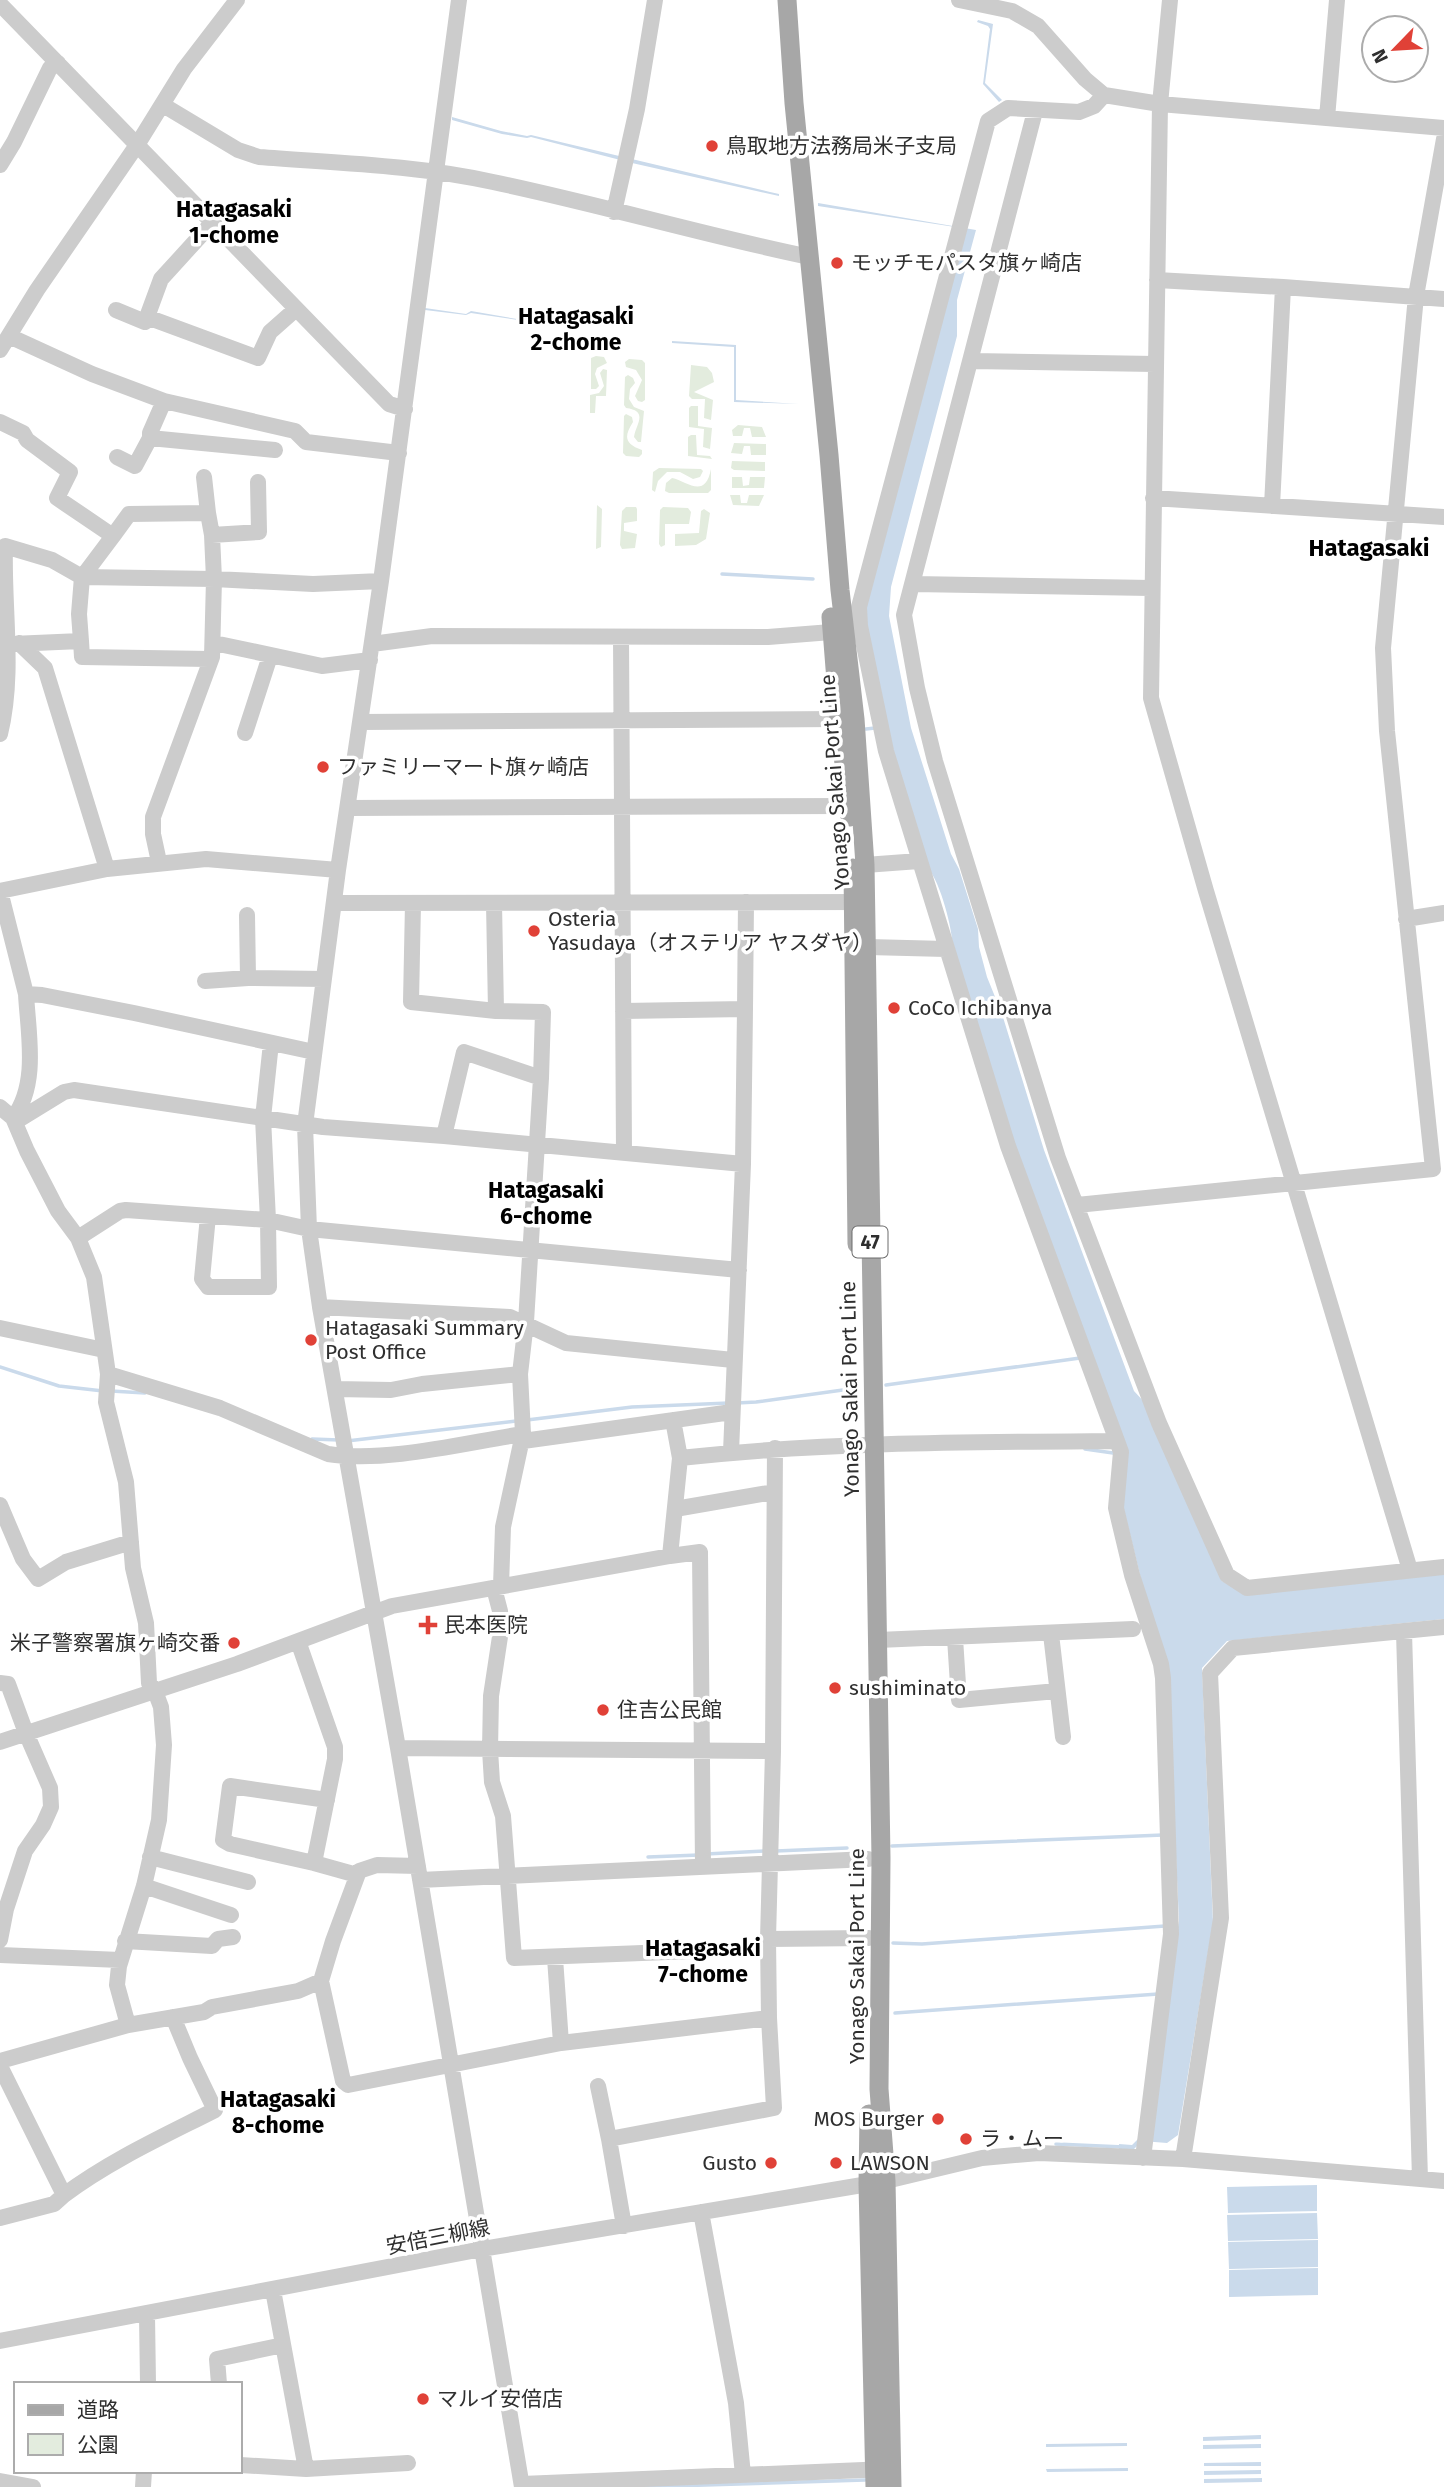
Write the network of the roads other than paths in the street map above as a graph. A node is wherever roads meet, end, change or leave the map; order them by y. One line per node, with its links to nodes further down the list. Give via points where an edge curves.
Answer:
1 (237, 0): 13 (street, via 184,69)
2 (459, 0): 20 (street)
3 (655, 0): 21 (street)
4 (777, 0): 23 (main road, Yonago Sakai Port Line / 47, via 783,107)
5 (787, 0): 23 (main road, Yonago Sakai Port Line / 47)
6 (1170, 0): 12 (street)
7 (1337, 0): 15 (street)
8 (969, 1): 11 (street, via 1012,11 1038,26)
9 (0, 4): 10 (street)
10 (58, 63): 18 (street); 19 (street, via 50,68)
11 (1104, 95): 12 (street); 14 (street, via 1079,112)
12 (1160, 104): 15 (street); 24 (street)
13 (163, 105): 18 (street); 20 (street, via 238,150 259,156)
14 (1035, 111): 33 (street); 74 (street, via 1008,108 988,121 859,615 878,721)
15 (1327, 118): 16 (street)
16 (1444, 128)
17 (1444, 139): 26 (street)
18 (137, 145): 22 (street); 31 (street)
19 (0, 165)
20 (436, 171): 21 (street); 36 (street)
21 (614, 212): 23 (street)
22 (213, 222): 28 (street); 30 (street, via 161,279)
23 (804, 255): 58 (main road, Yonago Sakai Port Line / 47, via 840,590)
24 (1157, 280): 25 (street); 34 (street)
25 (1283, 287): 26 (street); 45 (street)
26 (1416, 296): 27 (street); 47 (street)
27 (1444, 299)
28 (296, 309): 30 (street, via 270,332 258,358); 36 (street, via 389,404)
29 (116, 310): 30 (street, via 145,322)
30 (147, 317)
31 (9, 336): 32 (street); 35 (street)
32 (0, 350)
33 (972, 361): 34 (street); 56 (street)
34 (1155, 364): 44 (street)
35 (164, 401): 38 (street); 40 (street, via 295,431 306,442)
36 (405, 409): 40 (street)
37 (0, 422): 50 (street, via 23,433 70,472 57,498)
38 (150, 438): 39 (street); 41 (street, via 135,466)
39 (275, 450)
40 (399, 453): 55 (street)
41 (117, 457)
42 (204, 477): 46 (street)
43 (258, 482): 49 (street, via 259,532)
44 (1153, 498): 45 (street); 57 (street)
45 (1272, 506): 47 (street)
46 (208, 513): 49 (street); 50 (street, via 129,514)
47 (1394, 513): 48 (street); 88 (street, via 1383,682)
48 (1444, 517)
49 (212, 535): 53 (street)
50 (113, 536): 52 (street)
51 (2, 545): 52 (street, via 52,560); 54 (street)
52 (85, 577): 53 (street); 60 (street)
53 (214, 579): 55 (street, via 313,584); 61 (street)
54 (2, 580): 62 (street)
55 (381, 581): 63 (street)
56 (913, 584): 57 (street); 110 (street, via 904,615 935,761 1058,1158)
57 (1151, 588): 109 (street, via 1151,698)
58 (840, 631): 59 (street, via 768,637); 66 (main road, Yonago Sakai Port Line / 47); 76 (main road, Yonago Sakai Port Line / 47, via 855,719)
59 (621, 637): 63 (street, via 432,636); 67 (street)
60 (80, 641): 62 (street); 65 (street, via 82,657)
61 (214, 643): 64 (street); 65 (street)
62 (8, 651): 70 (street); 77 (street, via 45,668)
63 (371, 652): 64 (street, via 322,666); 68 (street)
64 (270, 656): 69 (street)
65 (209, 659): 75 (street, via 153,817)
66 (839, 719): 67 (street); 71 (main road, Yonago Sakai Port Line / 47)
67 (622, 720): 68 (street); 73 (street)
68 (361, 722): 72 (street)
69 (245, 733)
70 (0, 734)
71 (849, 806): 73 (street); 81 (main road, Yonago Sakai Port Line / 47)
72 (348, 808): 73 (street); 78 (street)
73 (621, 808): 85 (street)
74 (919, 861): 76 (street); 90 (street)
75 (159, 862): 77 (street); 78 (street, via 206,859)
76 (865, 865): 81 (main road, Yonago Sakai Port Line / 47)
77 (107, 869): 79 (street)
78 (338, 870): 82 (street)
79 (0, 891): 94 (street)
80 (746, 902): 81 (street); 85 (street); 95 (street)
81 (859, 902): 89 (main road, Yonago Sakai Port Line / 47); 129 (main road, Yonago Sakai Port Line / 47)
82 (336, 903): 83 (street); 92 (street)
83 (413, 903): 84 (street); 96 (street, via 411,1002)
84 (494, 903): 85 (street); 96 (street)
85 (623, 903): 97 (street)
86 (1444, 913): 88 (street)
87 (247, 915): 91 (street)
88 (1406, 919): 109 (street, via 1433,1169)
89 (868, 947): 90 (street); 129 (main road, Yonago Sakai Port Line / 47)
90 (946, 949): 128 (street, via 1014,1166)
91 (248, 978): 92 (street); 93 (street)
92 (324, 979): 99 (street)
93 (205, 981)
94 (26, 994): 98 (street); 102 (street, via 27,1088)
95 (745, 1009): 97 (street); 108 (street)
96 (496, 1011): 100 (street, via 543,1012)
97 (623, 1011): 107 (street)
98 (271, 1043): 99 (street); 103 (street)
99 (314, 1052): 104 (street)
100 (541, 1078): 105 (street, via 464,1052); 106 (street)
101 (0, 1107): 102 (street)
102 (13, 1118): 103 (street, via 20,1119 74,1090); 114 (street, via 58,1210)
103 (263, 1118): 104 (street); 112 (street)
104 (305, 1125): 105 (street); 113 (street)
105 (444, 1136): 106 (street)
106 (535, 1145): 107 (street); 115 (street)
107 (624, 1152): 108 (street)
108 (743, 1164): 116 (street)
109 (1294, 1184): 110 (street); 140 (street)
110 (1077, 1205): 140 (street, via 1159,1423 1227,1575 1247,1588)
111 (208, 1216): 112 (street); 112 (street, via 202,1279 208,1287 269,1287); 114 (street, via 126,1210)
112 (268, 1220): 113 (street)
113 (309, 1229): 115 (street); 117 (street)
114 (78, 1238): 120 (street, via 94,1277)
115 (530, 1249): 116 (street); 118 (street)
116 (739, 1270): 121 (street)
117 (320, 1307): 118 (street, via 510,1317); 124 (street)
118 (526, 1322): 121 (street, via 566,1342); 123 (street)
119 (0, 1328): 120 (street)
120 (104, 1350): 122 (street)
121 (733, 1360): 125 (street)
122 (108, 1374): 132 (street, via 220,1408); 137 (street, via 106,1402 127,1482)
123 (520, 1374): 124 (street, via 391,1390); 127 (street)
124 (335, 1389): 132 (street)
125 (732, 1412): 126 (street); 131 (street)
126 (673, 1420): 127 (street); 133 (street)
127 (523, 1438): 132 (street); 141 (street, via 503,1527)
128 (1117, 1441): 129 (street); 189 (street, via 1121,1452 1116,1508 1163,1678 1172,1915)
129 (868, 1444): 130 (street); 148 (main road, Yonago Sakai Port Line / 47); 162 (main road, Yonago Sakai Port Line / 47)
130 (775, 1448): 131 (street); 134 (street)
131 (731, 1452): 133 (street)
132 (345, 1457): 142 (street)
133 (680, 1458): 136 (street)
134 (774, 1492): 136 (street); 159 (street)
135 (0, 1505): 137 (street, via 23,1559 38,1579 66,1562)
136 (675, 1509): 138 (street)
137 (131, 1542): 151 (street, via 146,1623 149,1683)
138 (670, 1556): 141 (street); 158 (street, via 700,1552)
139 (1444, 1567): 140 (street)
140 (1410, 1570)
141 (498, 1587): 142 (street); 157 (street, via 500,1630)
142 (373, 1613): 149 (street); 156 (street)
143 (1444, 1627): 145 (street)
144 (1133, 1629): 146 (street)
145 (1404, 1632): 190 (street, via 1233,1648 1210,1673 1222,1918); 191 (street)
146 (1051, 1634): 147 (street); 152 (street)
147 (955, 1638): 148 (street); 152 (street, via 959,1700)
148 (878, 1640): 193 (main road, Yonago Sakai Port Line / 47)
149 (298, 1641): 151 (street); 160 (street, via 335,1747)
150 (0, 1683): 153 (street, via 8,1684)
151 (155, 1691): 153 (street); 161 (street, via 164,1745 159,1820)
152 (1057, 1691): 154 (street)
153 (26, 1733): 155 (street); 174 (street, via 50,1788 51,1807 25,1851)
154 (1063, 1737)
155 (0, 1742)
156 (398, 1748): 157 (street); 166 (street)
157 (490, 1750): 158 (street); 168 (street)
158 (702, 1750): 159 (street); 165 (street)
159 (773, 1751): 164 (street)
160 (327, 1800): 163 (street); 163 (street, via 230,1786 223,1840)
161 (150, 1857): 169 (street); 170 (street)
162 (868, 1859): 164 (street); 173 (main road, Yonago Sakai Port Line / 47)
163 (314, 1863): 167 (street)
164 (770, 1863): 165 (street); 176 (street)
165 (702, 1866): 168 (street)
166 (419, 1873): 167 (street, via 377,1865); 168 (street); 186 (street)
167 (358, 1875): 180 (street)
168 (508, 1875): 178 (street, via 513,1958)
169 (248, 1882)
170 (144, 1886): 171 (street); 175 (street)
171 (231, 1915)
172 (233, 1937): 175 (street, via 218,1939 212,1946)
173 (869, 1937): 176 (street); 193 (main road, Yonago Sakai Port Line / 47)
174 (0, 1940)
175 (125, 1941): 179 (street)
176 (768, 1943): 178 (street); 182 (street)
177 (0, 1955): 179 (street)
178 (555, 1958): 184 (street)
179 (120, 1960): 183 (street, via 117,1985)
180 (321, 1981): 181 (street, via 298,1991); 186 (street, via 343,2081 348,2085)
181 (173, 2017): 183 (street); 194 (street, via 215,2110 135,2150)
182 (769, 2018): 184 (street); 188 (street, via 774,2108)
183 (128, 2025): 185 (street)
184 (561, 2043): 186 (street)
185 (0, 2064): 194 (street)
186 (451, 2064): 198 (street)
187 (598, 2086): 188 (street)
188 (609, 2139): 197 (street)
189 (1143, 2158): 190 (street, 安倍三柳線); 193 (street, 安倍三柳線, via 1039,2153 982,2158)
190 (1183, 2159): 191 (street, 安倍三柳線)
191 (1420, 2179): 192 (street, 安倍三柳線)
192 (1444, 2181)
193 (877, 2182): 195 (street, 安倍三柳線); 209 (main road, Yonago Sakai Port Line / 47)
194 (64, 2195): 196 (street, via 43,2208)
195 (701, 2212): 197 (street, 安倍三柳線); 208 (street, via 736,2403)
196 (0, 2218)
197 (624, 2226): 198 (street, 安倍三柳線)
198 (482, 2249): 199 (street, 安倍三柳線); 211 (street)
199 (273, 2290): 200 (street, 安倍三柳線); 202 (street)
200 (147, 2315): 201 (street, 安倍三柳線); 203 (street)
201 (0, 2342)
202 (283, 2345): 204 (street, via 217,2359); 207 (street)
203 (148, 2382)
204 (219, 2382)
205 (408, 2463): 207 (street)
206 (242, 2465): 207 (street)
207 (306, 2469)
208 (743, 2474): 209 (street); 211 (street)
209 (883, 2478)
210 (0, 2481): 212 (street)
211 (522, 2485)
212 (33, 2487)

